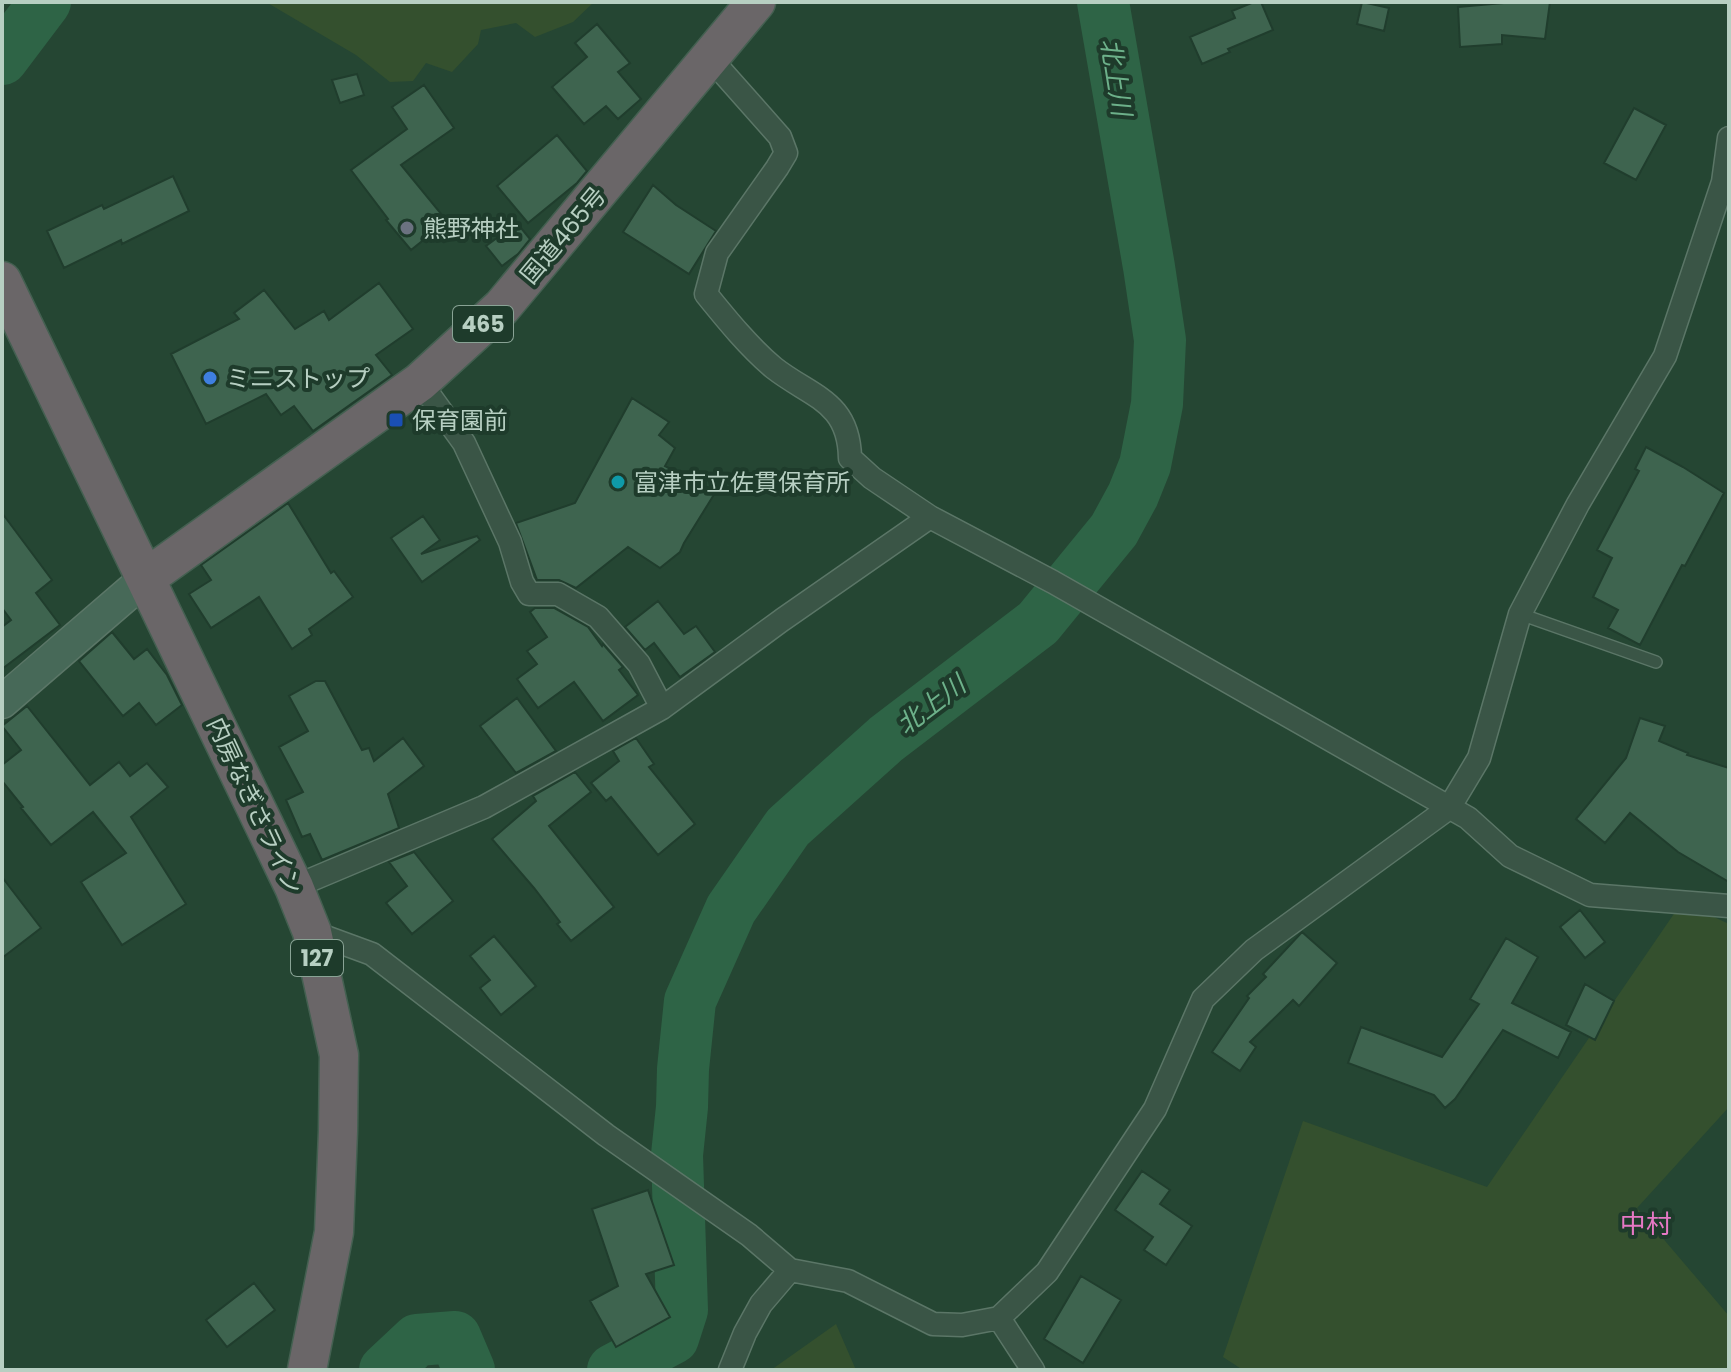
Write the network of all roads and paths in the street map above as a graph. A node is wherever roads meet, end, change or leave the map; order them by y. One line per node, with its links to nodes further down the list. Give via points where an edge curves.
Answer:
1 (756, 2): 2 (highway, 国道465号 / 465)
2 (710, 58): 5 (highway, 国道465号 / 465, via 502,307); 6 (street, via 780,137 786,153 717,253 706,294 775,368 837,413 850,458)
3 (1729, 138): 8 (street, via 1723,182 1665,356)
4 (2, 281): 7 (highway, 内房なぎさライン / 127)
5 (420, 382): 7 (highway, 国道465号 / 465); 11 (street, via 464,443 529,594 558,594 598,617 639,664)
6 (930, 517): 11 (street); 12 (street)
7 (146, 578): 10 (main road); 13 (highway, 内房なぎさライン / 127)
8 (1520, 614): 9 (lane); 12 (street, via 1479,758)
9 (1656, 662)
10 (2, 702)
11 (662, 708): 13 (street, via 484,807)
12 (1449, 808): 14 (street, via 1510,856 1590,895); 17 (street, via 1254,950 1203,999 1155,1109 1047,1272)
13 (294, 887): 15 (highway, 内房なぎさライン / 127)
14 (1729, 906)
15 (312, 932): 16 (street, via 372,954); 18 (highway, 内房なぎさライン / 127, via 339,1055 334,1232)
16 (790, 1270): 17 (street, via 848,1281 933,1324); 19 (street, via 761,1304)
17 (999, 1318): 20 (street)
18 (307, 1370)
19 (730, 1370)
20 (1033, 1370)

